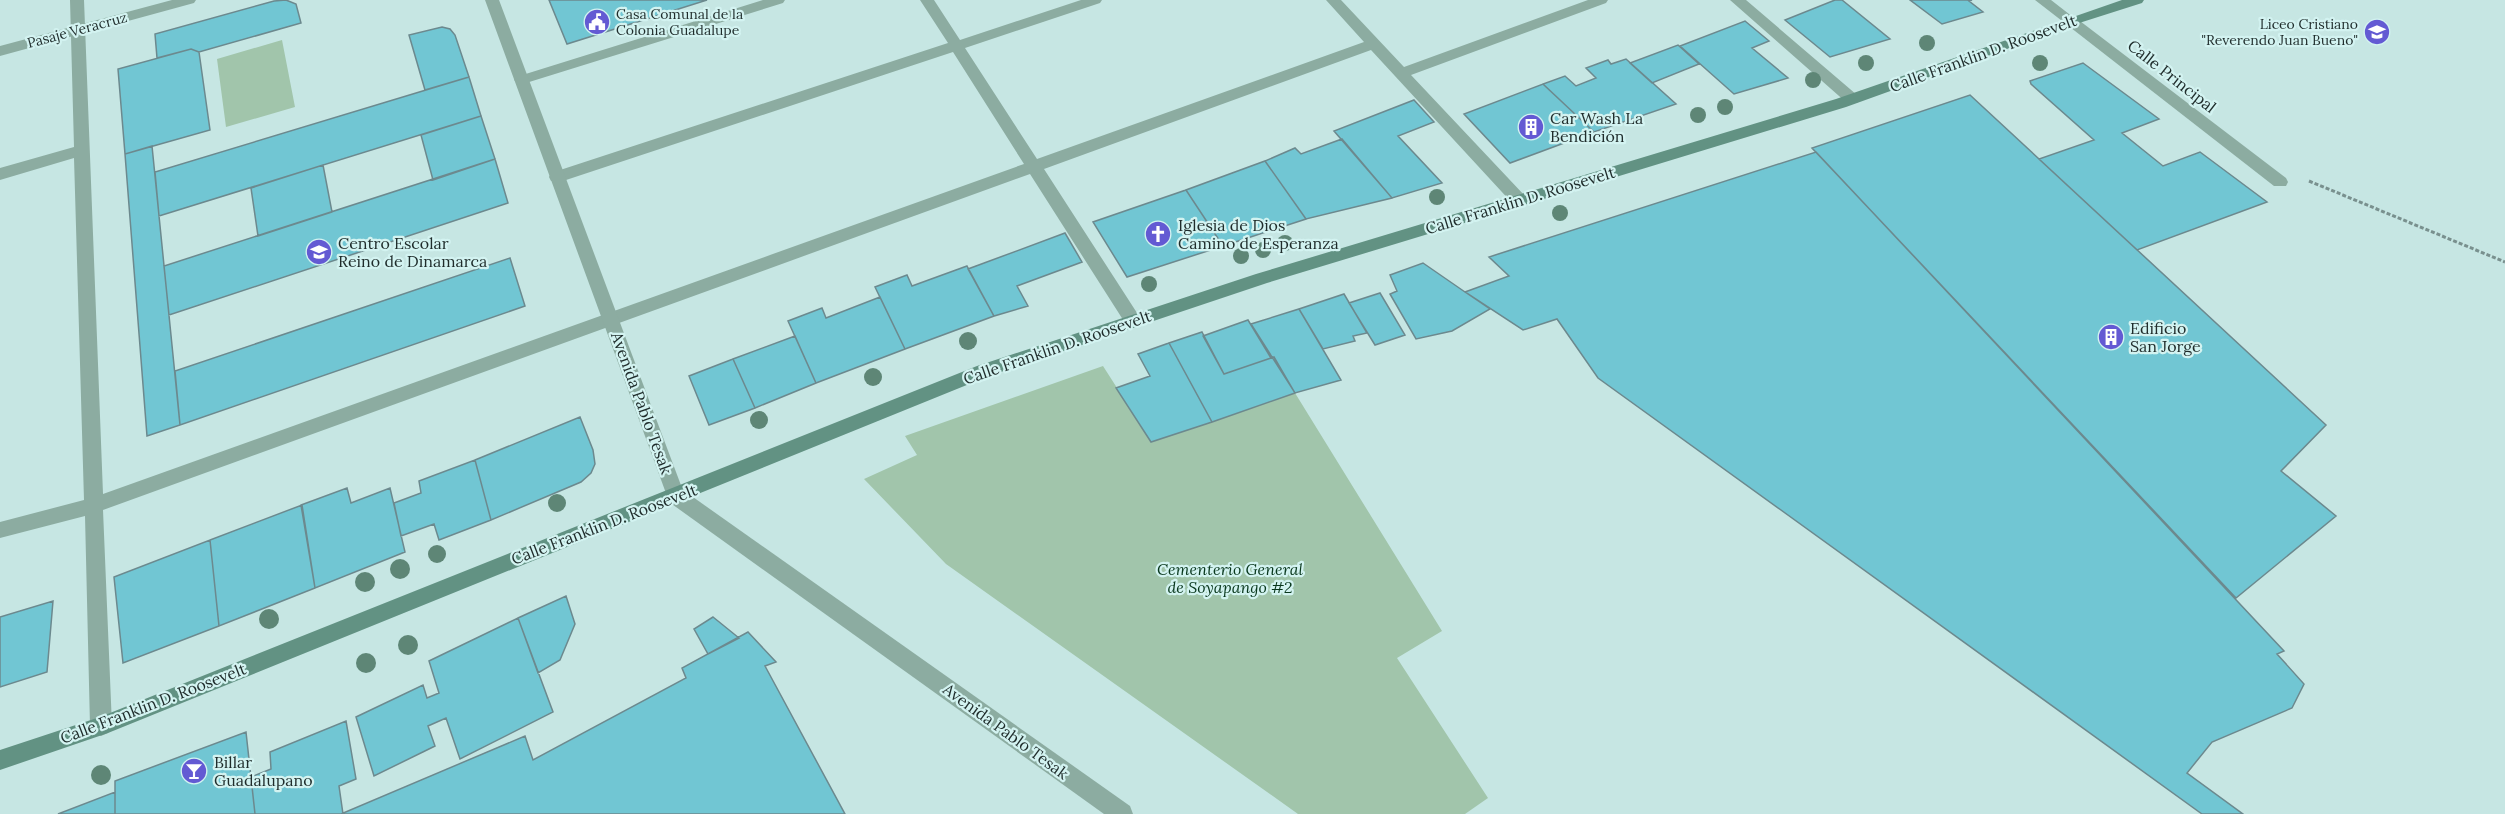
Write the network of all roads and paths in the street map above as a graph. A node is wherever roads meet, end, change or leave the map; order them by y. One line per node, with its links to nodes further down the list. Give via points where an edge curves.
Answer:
1 (77, 0): 13 (street)
2 (189, 0): 13 (street, Pasaje Veracruz)
3 (492, 0): 18 (street, Avenida Pablo Tesak)
4 (778, 0): 18 (street)
5 (927, 0): 15 (street)
6 (1095, 0): 15 (street)
7 (1333, 0): 14 (street)
8 (1600, 0): 17 (street)
9 (1737, 0): 19 (street)
10 (2042, 0): 12 (street, Calle Principal)
11 (2137, 0): 12 (main road, Calle Franklin D. Roosevelt)
12 (2071, 21): 19 (main road, Calle Franklin D. Roosevelt); 24 (street, Calle Principal)
13 (79, 30): 16 (street, Pasaje Veracruz); 20 (street)
14 (1374, 44): 17 (street); 21 (street)
15 (957, 45): 21 (street); 23 (street)
16 (0, 51)
17 (1402, 73): 25 (street)
18 (521, 80): 23 (street, Avenida Pablo Tesak)
19 (1852, 99): 25 (main road, Calle Franklin D. Roosevelt)
20 (83, 150): 22 (street); 30 (street)
21 (1034, 166): 27 (street); 28 (street)
22 (0, 174)
23 (557, 177): 27 (street, Avenida Pablo Tesak)
24 (2280, 182): 26 (path, via 2312,181)
25 (1519, 200): 28 (main road, Calle Franklin D. Roosevelt)
26 (2505, 262)
27 (611, 320): 29 (street, Avenida Pablo Tesak); 30 (street)
28 (1133, 321): 29 (main road, Calle Franklin D. Roosevelt, via 983,371)
29 (676, 496): 32 (main road, Calle Franklin D. Roosevelt); 34 (street, Avenida Pablo Tesak)
30 (95, 505): 31 (street); 32 (street)
31 (0, 530)
32 (101, 726): 33 (main road, Calle Franklin D. Roosevelt)
33 (0, 760)
34 (1122, 814)

